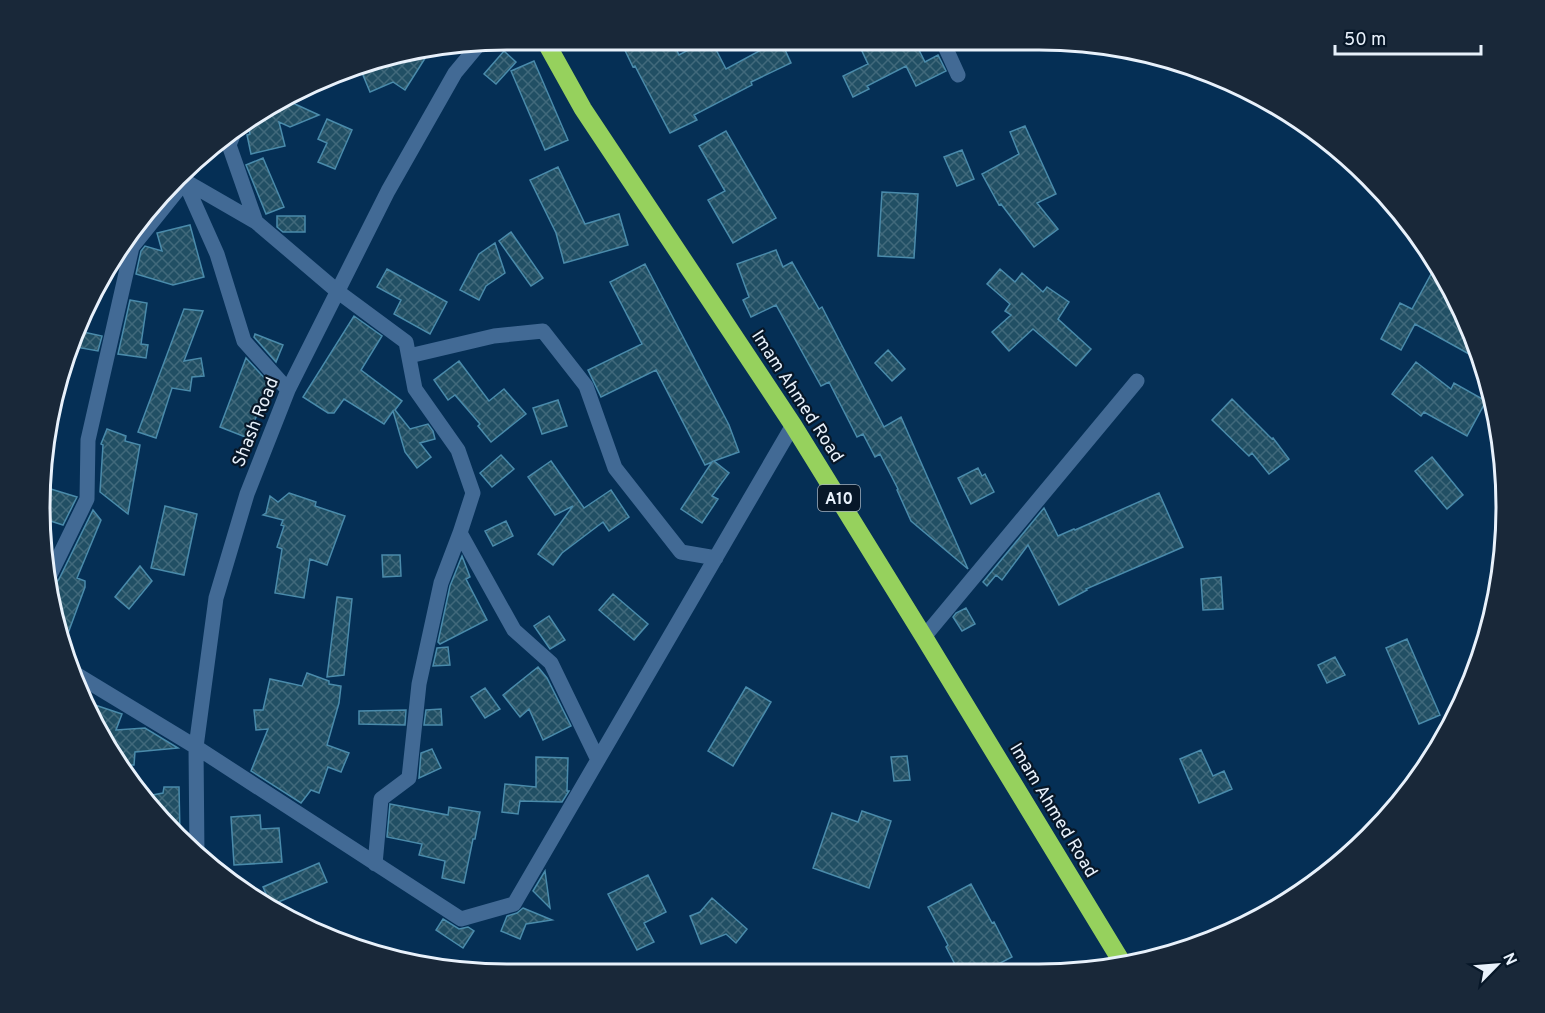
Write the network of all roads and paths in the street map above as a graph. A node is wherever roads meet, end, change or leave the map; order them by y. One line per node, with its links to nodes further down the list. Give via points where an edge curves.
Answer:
1 (474, 50): 10 (street, Shash Road, via 455,73 421,132)
2 (549, 50): 14 (highway, Imam Ahmed Road / A10, via 583,109)
3 (947, 50): 4 (street)
4 (958, 75)
5 (231, 142): 9 (street)
6 (186, 180): 9 (street)
7 (185, 181): 13 (street, via 217,254 244,341)
8 (170, 197): 17 (street, via 132,247 88,440 87,499)
9 (256, 222): 10 (street)
10 (338, 291): 11 (street, via 406,342); 13 (street, Shash Road)
11 (409, 356): 15 (street, via 415,389 458,450 473,492); 16 (street, via 494,336 543,331 586,386 615,468 681,552)
12 (1137, 381): 18 (street)
13 (288, 390): 20 (street, Shash Road, via 247,494 216,598)
14 (794, 425): 16 (street); 18 (highway, Imam Ahmed Road / A10)
15 (460, 533): 21 (street, via 514,630 551,663); 23 (street, via 441,582 418,684 409,778 381,799)
16 (716, 558): 21 (street)
17 (53, 568)
18 (924, 637): 24 (highway, Imam Ahmed Road / A10)
19 (83, 679): 20 (street)
20 (196, 747): 22 (street, Shash Road); 23 (street)
21 (598, 760): 23 (street, via 514,904 461,919)
22 (191, 838)
23 (375, 864)
24 (1118, 957)

